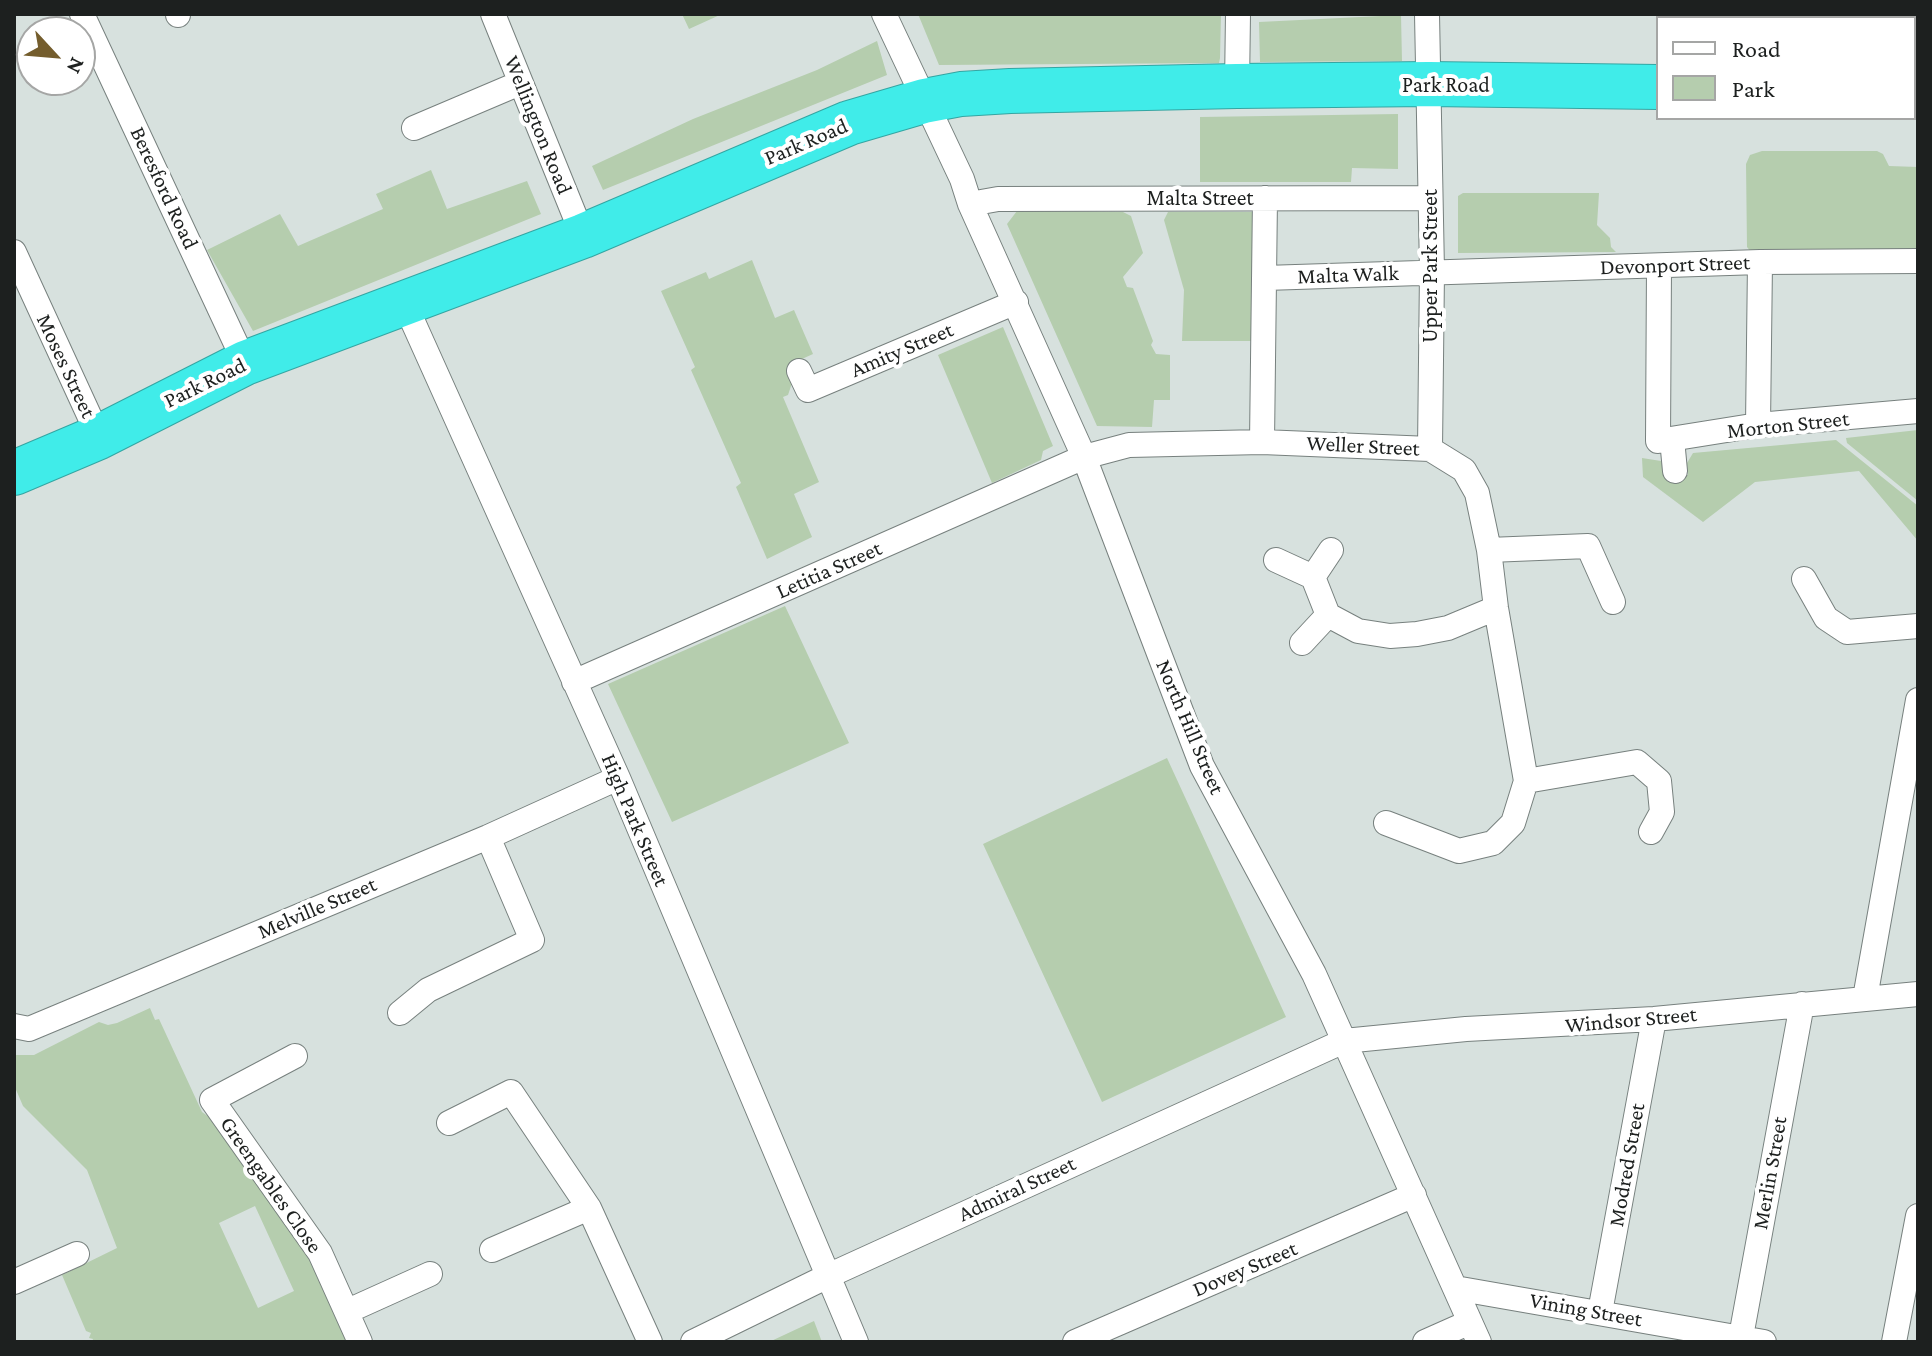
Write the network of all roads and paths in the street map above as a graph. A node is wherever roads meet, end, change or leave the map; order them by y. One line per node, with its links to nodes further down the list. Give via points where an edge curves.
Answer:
1 (82, 14): 24 (street, Beresford Road)
2 (493, 14): 6 (street, Wellington Road)
3 (884, 14): 10 (street, North Hill Street)
4 (1238, 14): 8 (street)
5 (1427, 14): 7 (street, Upper Park Street)
6 (520, 83): 11 (street); 15 (street, Wellington Road)
7 (1429, 84): 8 (highway, Park Road); 9 (highway, Park Road); 13 (street, Upper Park Street)
8 (1237, 86): 10 (highway, Park Road, via 1010,91)
9 (1656, 87)
10 (924, 101): 14 (street, North Hill Street); 15 (highway, Park Road, via 849,123)
11 (414, 128)
12 (1265, 198): 13 (street, Malta Street); 14 (street, Malta Street, via 998,199); 21 (street, Malta Walk)
13 (1430, 198): 20 (street, Upper Park Street)
14 (970, 204): 23 (street, North Hill Street)
15 (583, 236): 22 (highway, Park Road)
16 (14, 252): 28 (street, Moses Street)
17 (1918, 261): 18 (street, Devonport Street)
18 (1760, 262): 19 (street, Devonport Street); 27 (street)
19 (1659, 266): 20 (street, Devonport Street); 29 (street)
20 (1432, 271): 21 (street, Malta Walk); 31 (street, Upper Park Street)
21 (1265, 278): 30 (street, Malta Walk)
22 (404, 302): 24 (highway, Park Road); 45 (street, High Park Street)
23 (1016, 302): 25 (street, Amity Street, via 808,390); 32 (street, North Hill Street)
24 (245, 363): 28 (highway, Park Road)
25 (799, 371)
26 (1918, 411): 27 (street, Morton Street)
27 (1758, 425): 29 (street, Morton Street)
28 (99, 437): 34 (highway, Park Road)
29 (1665, 440): 33 (street)
30 (1262, 442): 31 (street, Weller Street); 32 (street, Weller Street, via 1129,445)
31 (1430, 449): 36 (street, Weller Street, via 1464,470 1477,493)
32 (1084, 457): 45 (street, Letitia Street); 58 (street, North Hill Street, via 1202,766 1314,974)
33 (1675, 471)
34 (14, 473)
35 (1331, 550): 38 (street)
36 (1489, 550): 40 (street, via 1588,546); 41 (street, Weller Street)
37 (1276, 560): 38 (street)
38 (1313, 577): 42 (street)
39 (1804, 579): 43 (street, via 1826,618 1847,632)
40 (1613, 602)
41 (1496, 608): 42 (street, via 1448,628 1390,636 1358,631); 48 (street, Weller Street)
42 (1328, 615): 44 (street)
43 (1918, 626)
44 (1302, 643)
45 (574, 682): 47 (street, High Park Street)
46 (1918, 700): 53 (street)
47 (618, 778): 51 (street, Melville Street); 67 (street, High Park Street)
48 (1526, 781): 49 (street, via 1513,823 1493,843 1459,851); 50 (street, via 1637,762 1659,781 1662,812)
49 (1386, 823)
50 (1651, 832)
51 (488, 837): 55 (street, via 532,940 428,990); 57 (street, Melville Street, via 29,1029)
52 (1918, 994): 53 (street, Windsor Street)
53 (1865, 998): 54 (street, Windsor Street)
54 (1802, 1004): 56 (street, Windsor Street); 73 (street, Merlin Street)
55 (400, 1013)
56 (1654, 1019): 58 (street, Windsor Street); 71 (street, Modred Street)
57 (14, 1026)
58 (1344, 1041): 61 (street, North Hill Street); 67 (street, Admiral Street)
59 (295, 1056): 70 (street, Greengables Close, via 212,1100 320,1253)
60 (449, 1123): 62 (street, via 511,1092)
61 (1414, 1195): 69 (street, North Hill Street); 78 (street, Dovey Street)
62 (589, 1208): 64 (street); 75 (street)
63 (1918, 1216): 80 (street)
64 (492, 1250)
65 (77, 1254): 68 (street)
66 (430, 1274): 70 (street)
67 (830, 1275): 76 (street, Admiral Street); 77 (street, High Park Street)
68 (14, 1282)
69 (1455, 1288): 71 (street, Vining Street); 72 (street, North Hill Street)
70 (348, 1311): 74 (street, Greengables Close)
71 (1600, 1312): 73 (street, Vining Street)
72 (1475, 1332): 79 (street)
73 (1748, 1341)
74 (360, 1342)
75 (650, 1342)
76 (693, 1342)
77 (856, 1342)
78 (1075, 1342)
79 (1425, 1342)
80 (1894, 1342)

